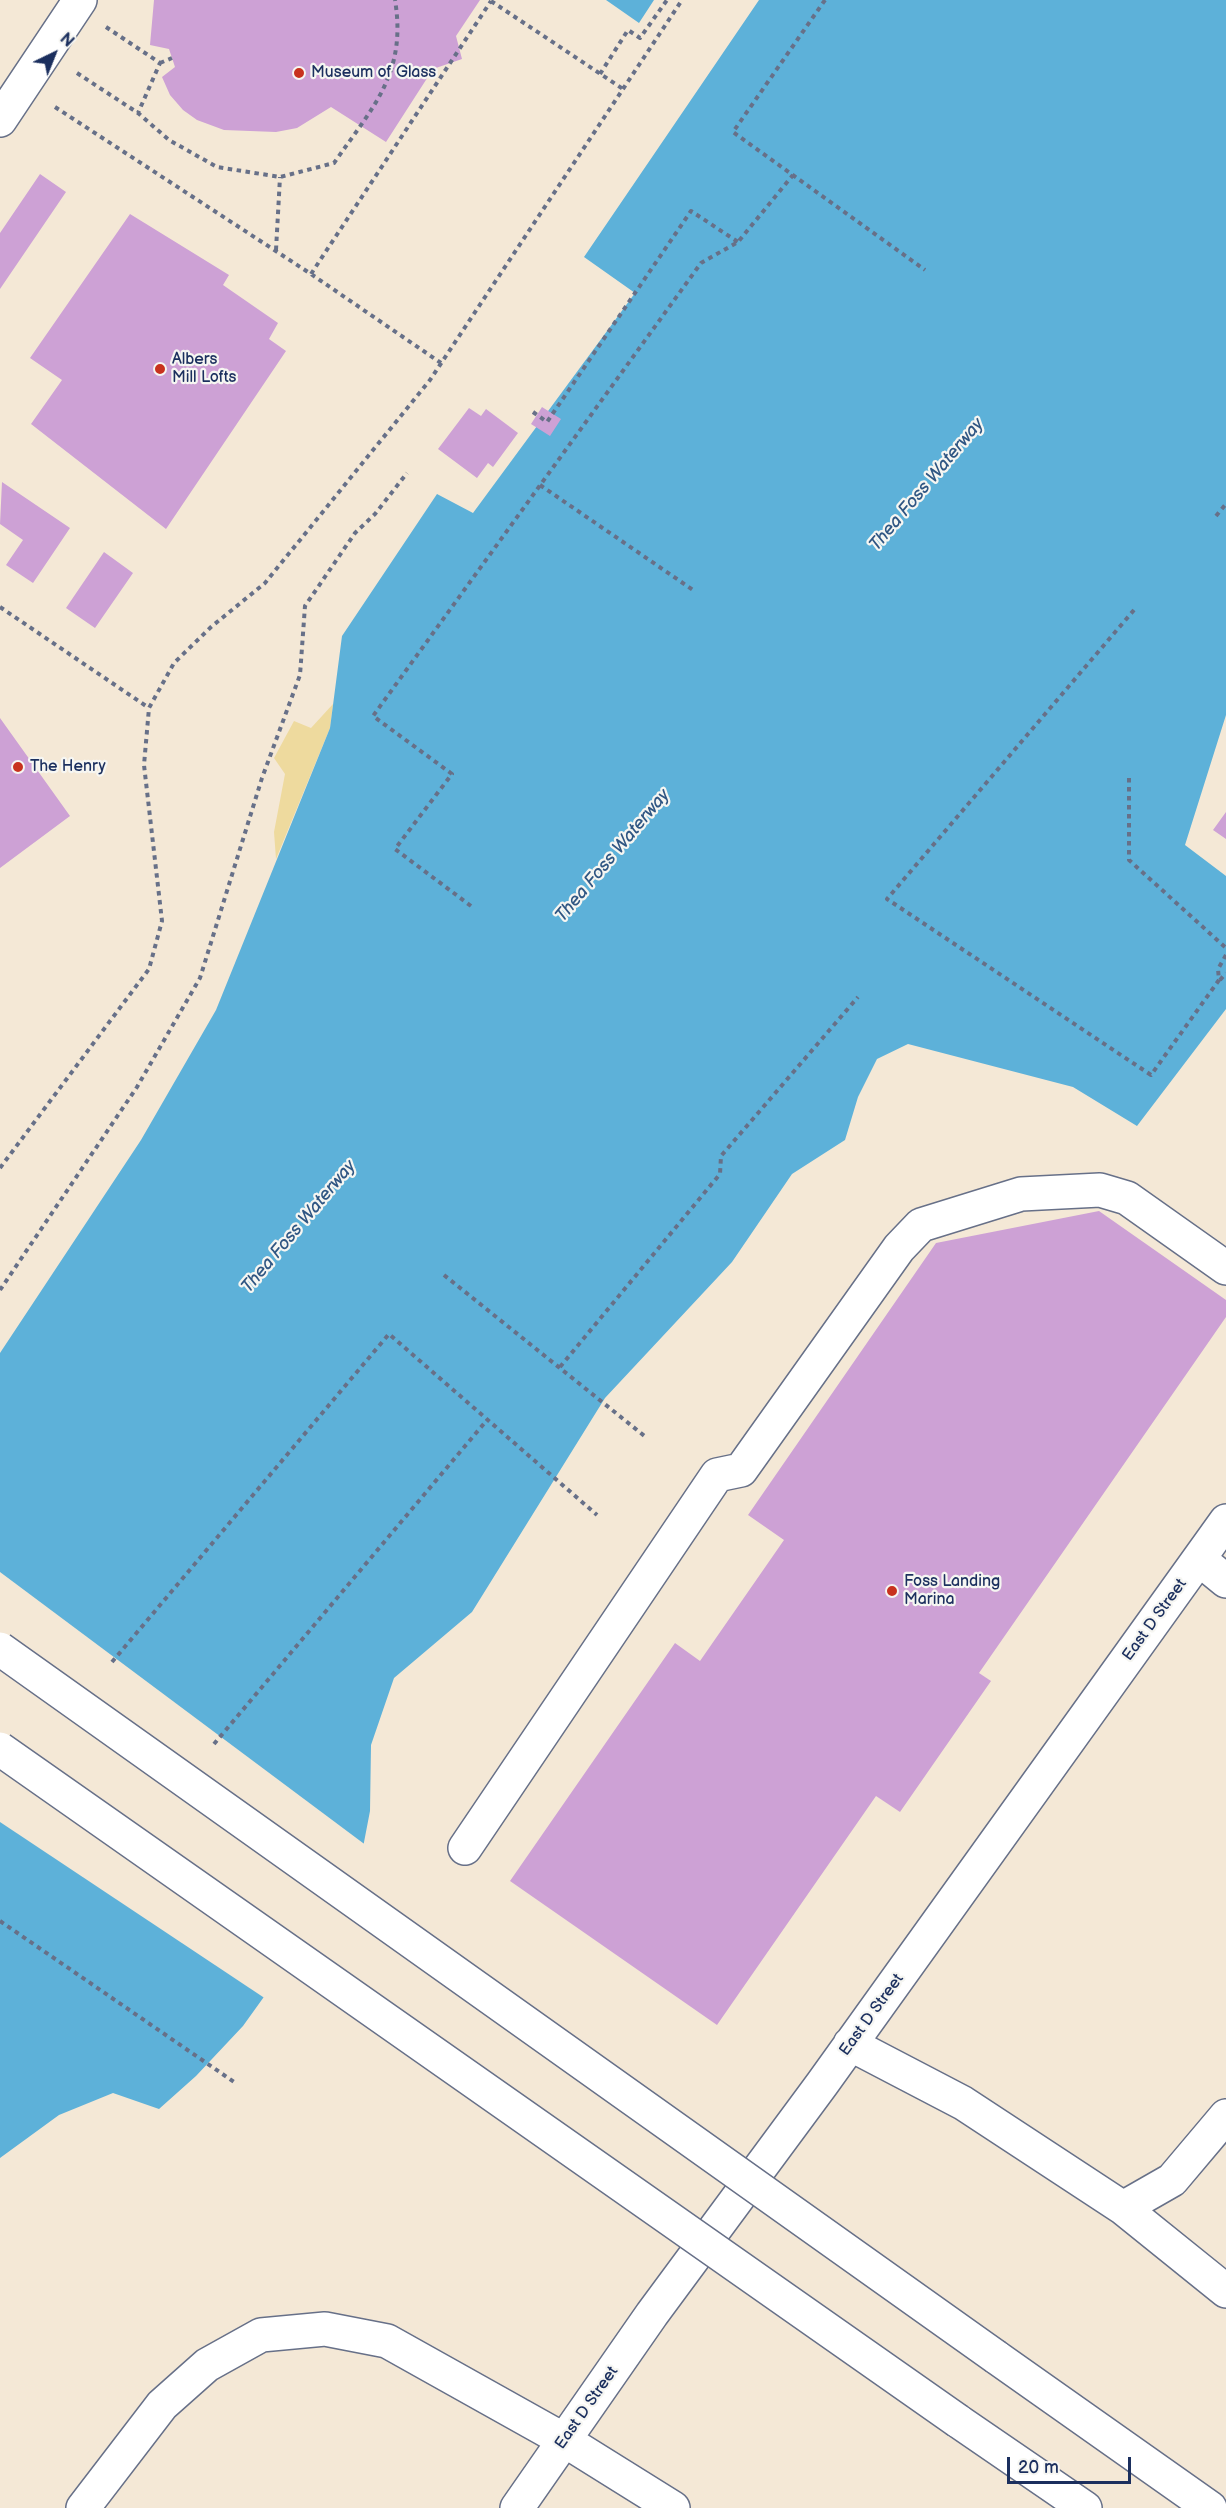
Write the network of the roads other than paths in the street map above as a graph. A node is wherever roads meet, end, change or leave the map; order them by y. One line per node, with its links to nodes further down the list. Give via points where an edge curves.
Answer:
1 (80, 0): 2 (main road)
2 (0, 120)
3 (1226, 1268): 9 (main road, via 1127,1198 1100,1191 1021,1194 921,1224 899,1248 741,1470 717,1475)
4 (1226, 1521): 5 (main road, East D Street)
5 (1199, 1559): 6 (main road); 10 (main road, East D Street)
6 (1226, 1581)
7 (0, 1649): 19 (main road, bridge)
8 (0, 1749): 18 (main road, bridge)
9 (465, 1848)
10 (850, 2044): 12 (main road, via 963,2103); 14 (main road, East D Street)
11 (1226, 2116): 12 (main road, via 1172,2180)
12 (1123, 2208): 13 (main road)
13 (1226, 2291)
14 (564, 2440): 15 (main road, East D Street); 16 (main road); 17 (main road, via 387,2341 325,2329 261,2335 207,2365 162,2405)
15 (525, 2497)
16 (660, 2505)
17 (83, 2508)
18 (1085, 2508)
19 (1210, 2508)

